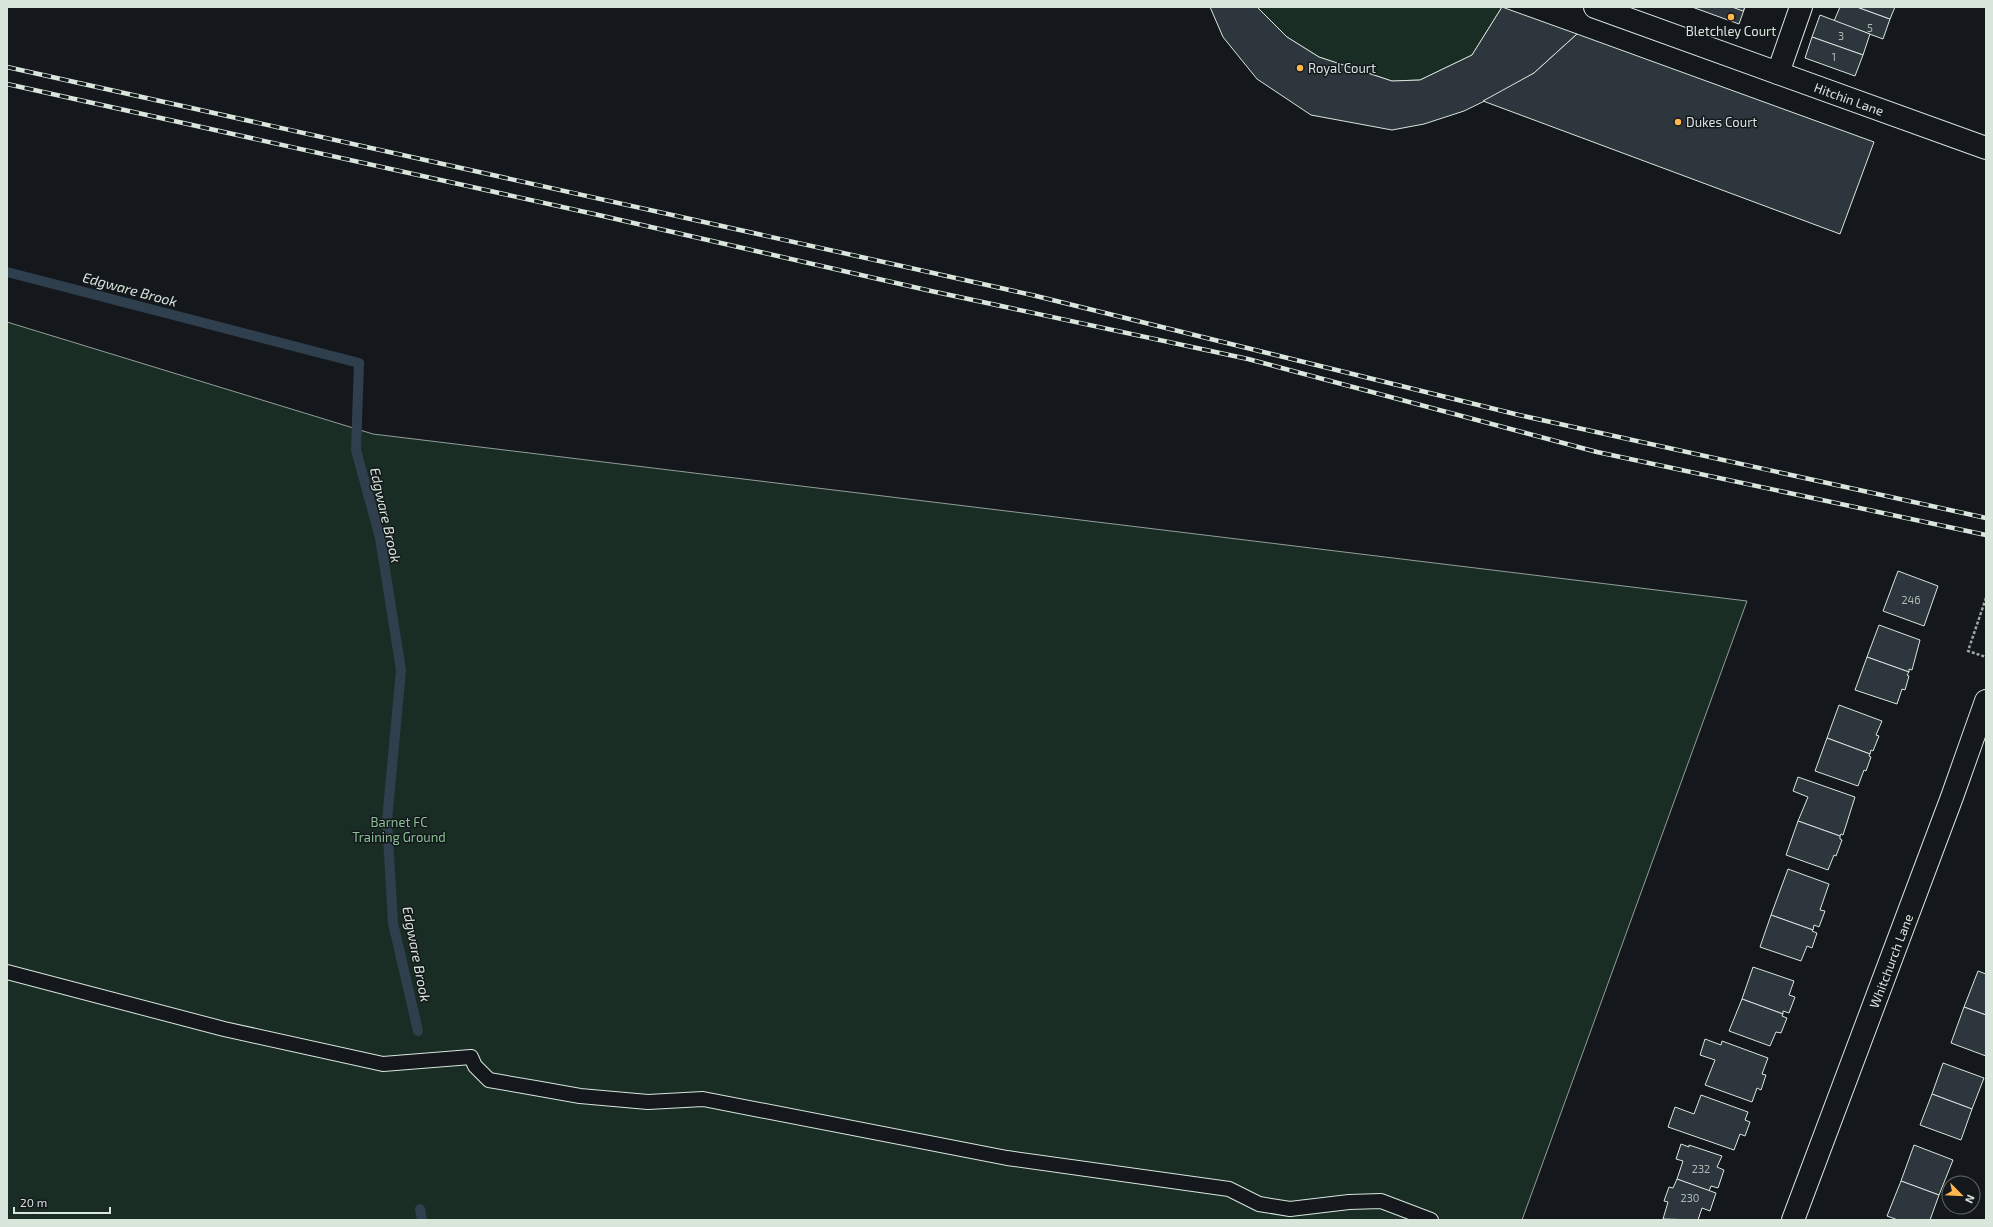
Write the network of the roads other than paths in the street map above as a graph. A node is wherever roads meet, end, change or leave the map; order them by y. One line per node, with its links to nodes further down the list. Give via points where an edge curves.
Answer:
1 (1595, 7): 3 (main road, Hitchin Lane)
2 (1801, 7): 3 (main road)
3 (1778, 73): 4 (main road, Hitchin Lane)
4 (1986, 148)
5 (1986, 701): 8 (main road, Whitchurch Lane, via 1944,820)
6 (7, 972): 7 (lane, via 224,1029 383,1064 471,1057 475,1066 489,1080 580,1096 648,1102 703,1099 1006,1158 1229,1189 1259,1204 1290,1208 1381,1201)
7 (1430, 1220)
8 (1793, 1220)

